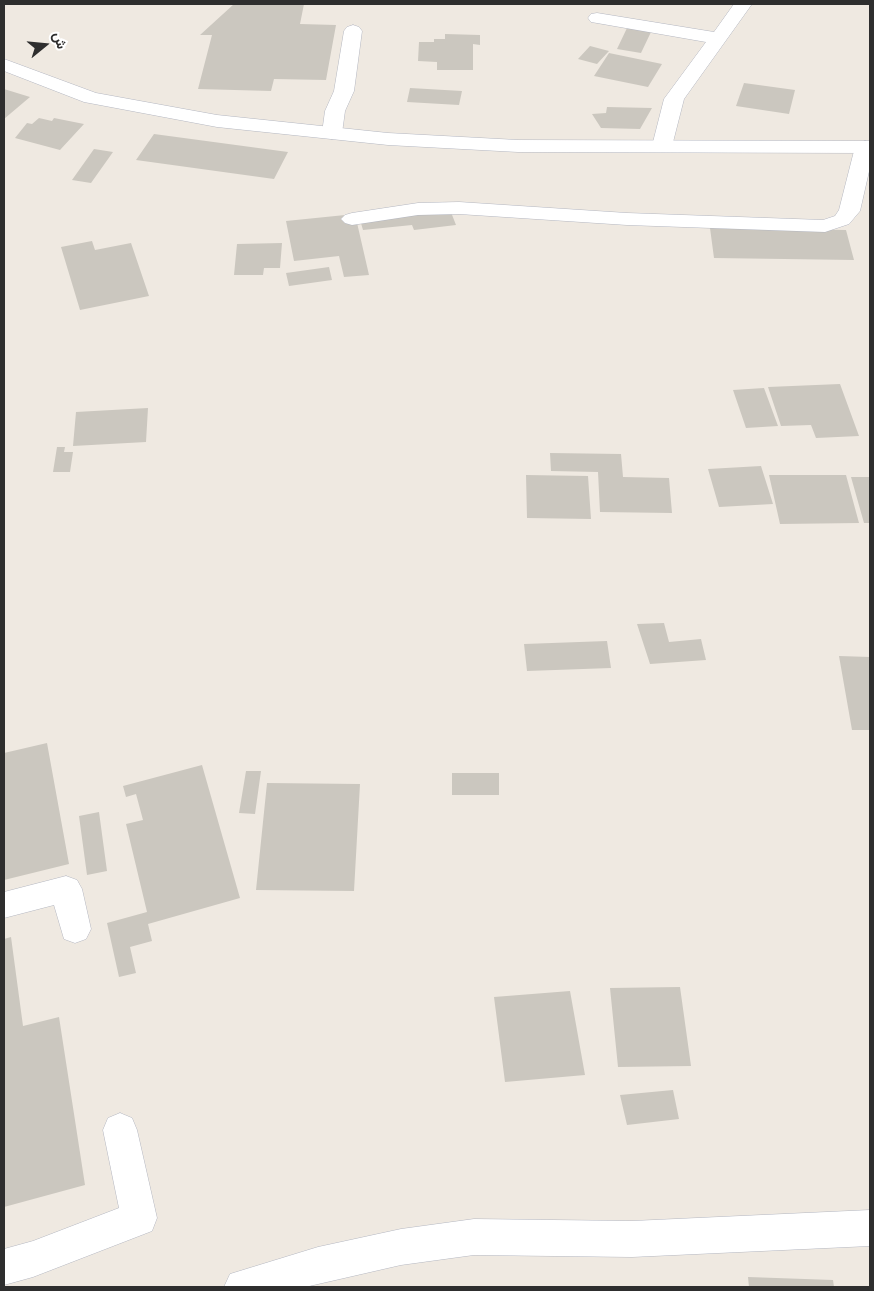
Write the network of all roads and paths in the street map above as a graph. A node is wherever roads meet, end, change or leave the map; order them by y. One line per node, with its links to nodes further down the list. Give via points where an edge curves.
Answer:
1 (743, 4): 4 (street)
2 (597, 18): 4 (street)
3 (353, 31): 6 (street, via 344,91 335,112)
4 (718, 38): 7 (street, via 674,99)
5 (4, 65): 6 (street, via 91,98 217,121)
6 (332, 133): 7 (street, via 477,145)
7 (662, 146): 8 (street)
8 (868, 147): 9 (street, via 849,212 842,220 825,226 627,219 459,208 418,209)
9 (352, 219)
10 (4, 905): 11 (street, via 66,890)
11 (75, 929)
12 (120, 1130): 14 (street, via 139,1218)
13 (870, 1228): 15 (street, via 632,1239 474,1237 401,1247 318,1264)
14 (4, 1267)
15 (243, 1287)

